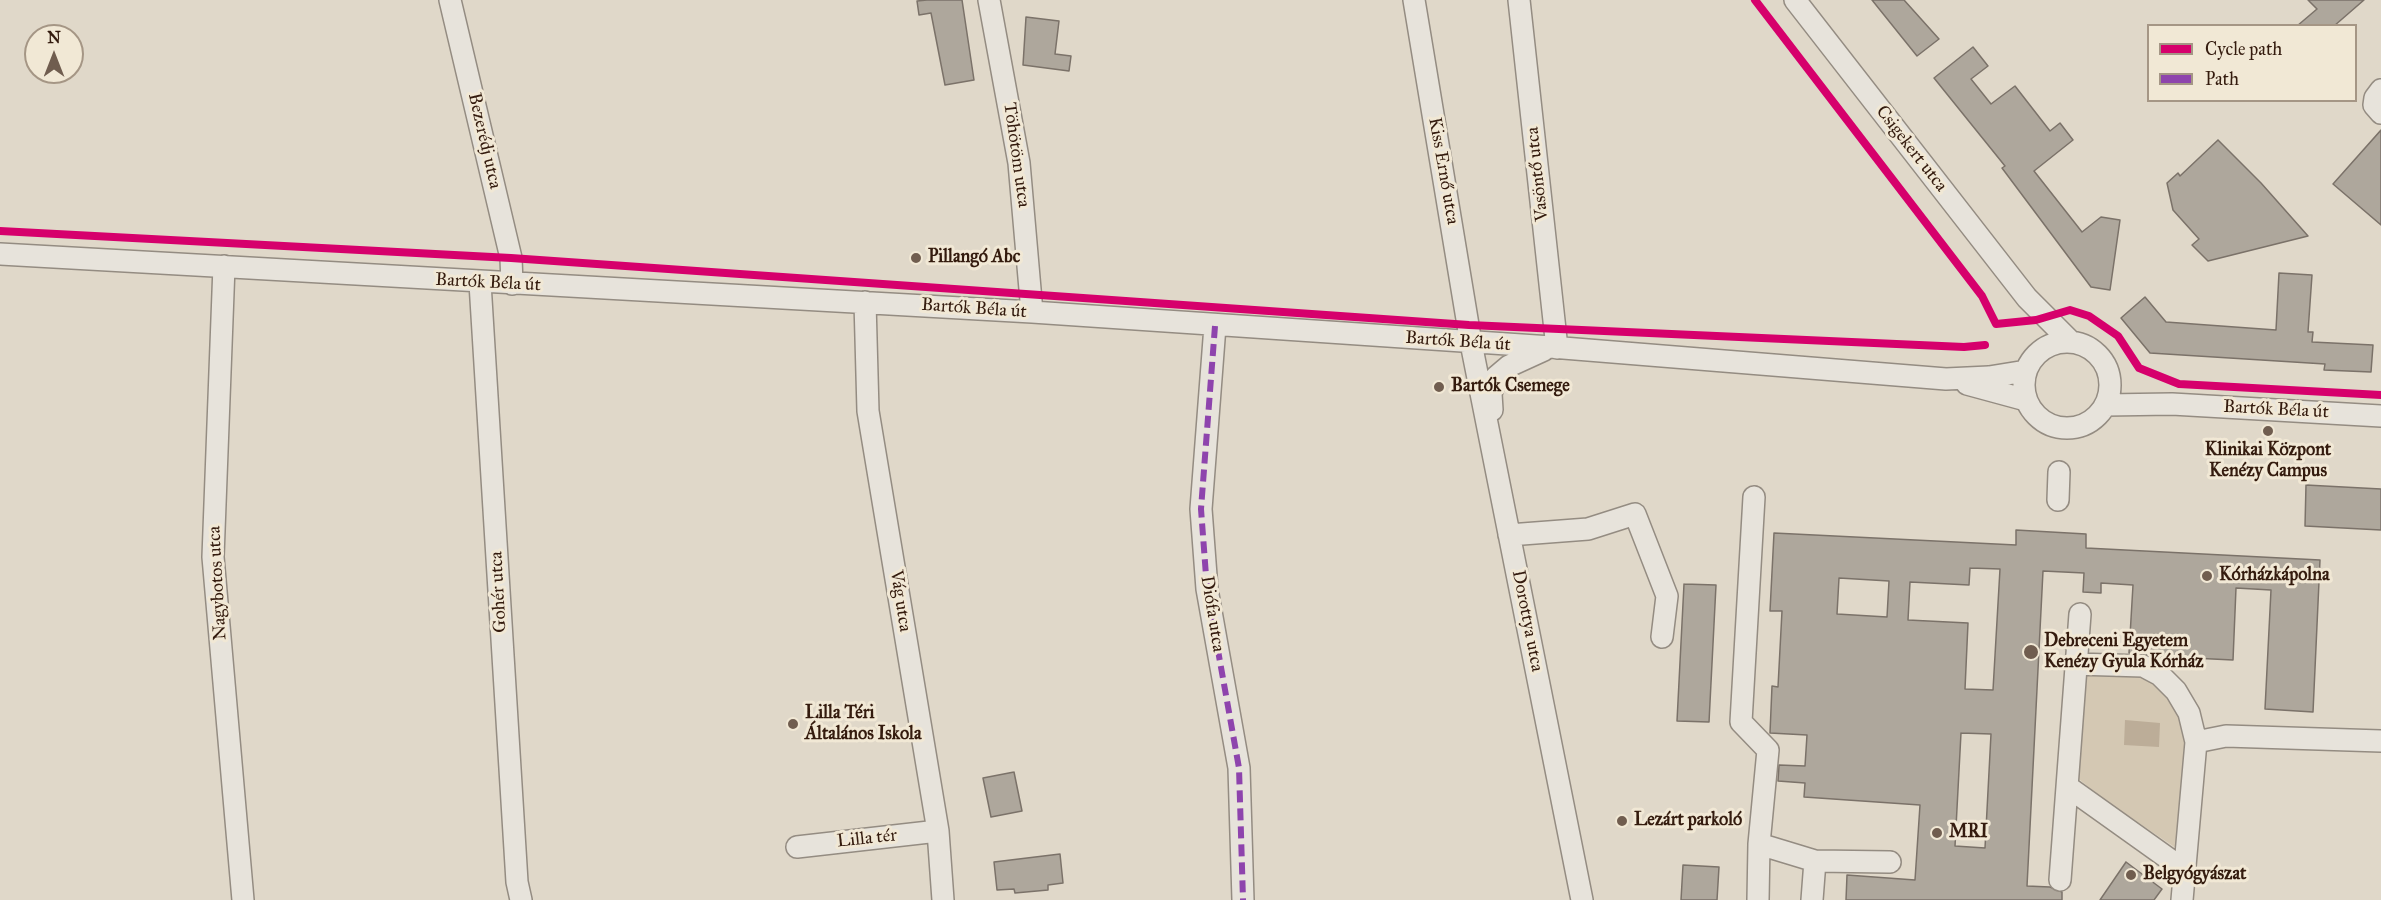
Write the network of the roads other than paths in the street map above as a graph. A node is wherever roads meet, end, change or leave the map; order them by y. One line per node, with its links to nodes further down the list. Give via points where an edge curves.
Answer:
1 (450, 0): 11 (street, Bezerédj utca, via 512,258)
2 (989, 0): 14 (street, Töhötöm utca, via 1019,163)
3 (1414, 0): 16 (street, Kiss Ernő utca)
4 (1519, 0): 18 (street, Vasöntő utca)
5 (1795, 0): 12 (street, Csigekert utca)
6 (2381, 90): 7 (street, via 2374,105)
7 (2381, 113)
8 (0, 254): 9 (street, Bartók Béla út)
9 (224, 266): 10 (street, Bartók Béla út); 45 (street, Nagybotos utca, via 213,557)
10 (480, 283): 11 (street, Bartók Béla út); 46 (street, Gohér utca)
11 (512, 284): 13 (street, Bartók Béla út)
12 (2027, 298): 17 (street); 19 (street)
13 (865, 302): 14 (street, Bartók Béla út); 38 (street, Vág utca, via 868,411)
14 (1032, 312): 15 (street, Bartók Béla út)
15 (1215, 326): 16 (street, Bartók Béla út); 48 (street, Diófa utca, via 1201,508 1207,589 1239,768)
16 (1471, 342): 18 (street, Bartók Béla út); 27 (street, Dorottya utca)
17 (2071, 342): 19 (street); 21 (street, via 2097,353)
18 (1554, 348): 22 (street, Bartók Béla út); 27 (street, via 1509,366 1496,377 1491,394)
19 (2044, 348): 20 (street)
20 (2026, 371): 22 (street); 23 (street)
21 (2110, 377): 24 (street, via 2140,394); 25 (street)
22 (1946, 378): 23 (street)
23 (2026, 400): 25 (street, via 2044,422 2058,427 2084,425)
24 (2172, 404): 25 (street); 26 (street, Bartók Béla út)
25 (2106, 405)
26 (2381, 416)
27 (1492, 444): 31 (street, Dorottya utca)
28 (2059, 472): 30 (street)
29 (1754, 497): 39 (street, via 1741,722 1768,750)
30 (2058, 500)
31 (1509, 534): 33 (street, via 1588,529 1635,514 1667,596); 49 (street, Dorottya utca)
32 (2080, 614): 34 (street)
33 (1662, 637)
34 (2076, 664): 36 (street, via 2143,666 2160,675 2176,691 2189,713); 37 (street)
35 (2381, 741): 36 (street, via 2226,736)
36 (2196, 742): 43 (street)
37 (2068, 787): 43 (street); 44 (street)
38 (938, 831): 40 (street, Lilla tér); 47 (street, Vág utca)
39 (1759, 844): 41 (street); 50 (street)
40 (797, 847)
41 (1815, 861): 42 (street); 51 (street)
42 (1890, 862)
43 (2183, 869): 52 (street)
44 (2060, 880)
45 (243, 900)
46 (521, 900)
47 (943, 900)
48 (1243, 900)
49 (1582, 900)
50 (1758, 900)
51 (1812, 900)
52 (2182, 900)

